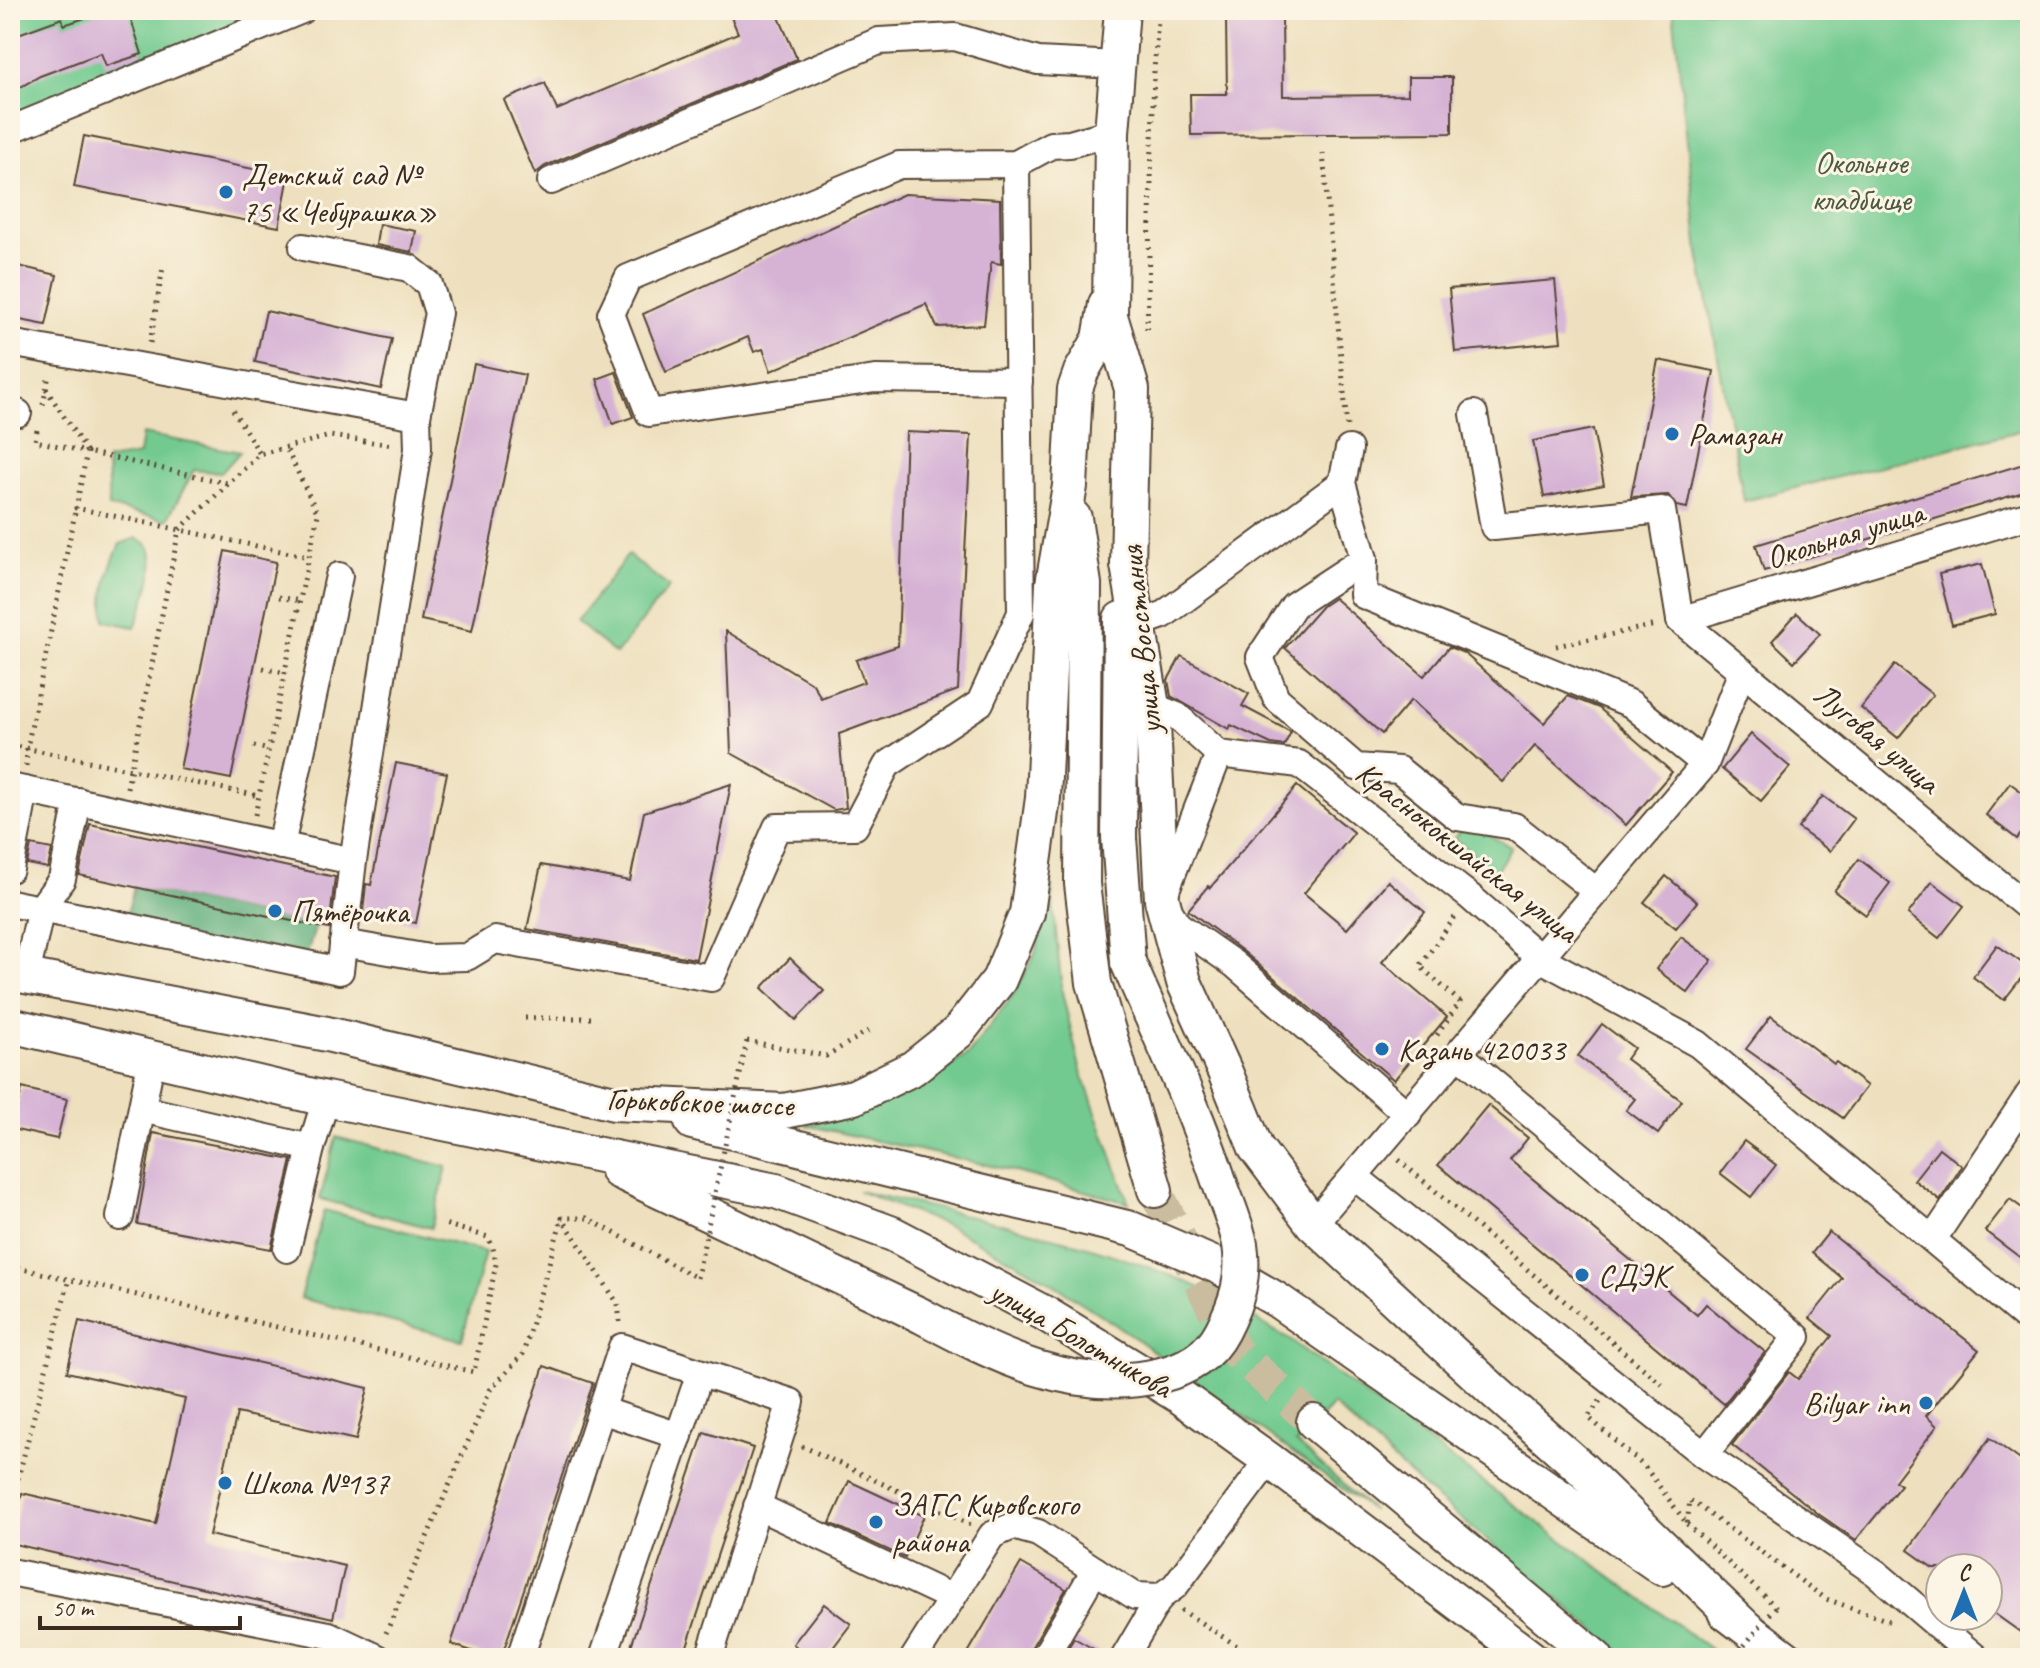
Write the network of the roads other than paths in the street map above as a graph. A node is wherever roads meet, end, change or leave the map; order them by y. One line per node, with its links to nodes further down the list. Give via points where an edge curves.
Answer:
1 (302, 10): 4 (street)
2 (1122, 10): 3 (main road, улица Восстания)
3 (1117, 65): 5 (main road, улица Восстания); 7 (street, via 1038,61 955,37 879,41)
4 (10, 130)
5 (1112, 132): 6 (street, via 1051,145); 9 (main road, улица Восстания)
6 (1016, 164): 11 (street); 11 (street, via 899,165 628,278 611,314 649,413 875,379)
7 (551, 181)
8 (303, 247): 13 (street, via 409,268 429,284 438,313)
9 (1109, 288): 16 (main road, улица Восстания, via 1100,339 1075,389); 19 (main road, улица Восстания, via 1112,327 1132,389)
10 (10, 343): 13 (street)
11 (1019, 381): 37 (street, via 1021,613 980,703 887,765 855,826 777,827 711,978 495,940 467,957 429,958)
12 (1474, 414): 21 (street, via 1494,527 1662,510)
13 (417, 416): 30 (street, via 418,449)
14 (1349, 449): 15 (street)
15 (1342, 483): 18 (street); 22 (street, via 1163,615)
16 (1070, 486): 45 (main road, Горьковское шоссе, via 1053,584 1043,798 1027,913 999,980 958,1032 936,1050 913,1068 854,1097 784,1111); 51 (main road, via 1084,584 1082,884 1087,927 1094,983)
17 (2030, 515): 21 (street, Окольная улица)
18 (1364, 559): 26 (street, via 1363,595 1631,704); 32 (street, via 1294,605 1260,657 1276,698 1356,767 1399,770 1457,817 1514,826)
19 (1128, 565): 22 (main road, улица Восстания); 48 (main road, bridge, via 1121,612 1119,837 1128,962 1209,1152 1239,1242 1242,1273 1237,1302 1215,1345 1184,1369 1136,1381 1086,1381 1030,1368)
20 (339, 576): 29 (street)
21 (1680, 620): 23 (street, Луговая улица)
22 (1137, 624): 24 (main road, улица Восстания)
23 (1742, 671): 26 (street); 36 (street, Луговая улица)
24 (1152, 706): 25 (street, via 1177,716); 33 (main road, улица Восстания)
25 (1219, 754): 33 (street); 38 (street, Краснококшайская улица, via 1299,764)
26 (1705, 764): 32 (street)
27 (18, 789): 28 (street); 31 (street)
28 (78, 801): 29 (street); 35 (street, via 62,879)
29 (281, 846): 30 (street)
30 (353, 861): 37 (street)
31 (10, 869)
32 (1596, 891): 38 (street)
33 (1162, 900): 47 (street, via 1178,925 1234,964); 53 (main road, улица Восстания, via 1184,982 1256,1148)
34 (10, 903): 35 (street)
35 (41, 908): 37 (street, via 340,971); 39 (street)
36 (2030, 909)
37 (343, 943)
38 (1540, 958): 41 (street); 54 (street, Краснококшайская улица, via 1698,1044)
39 (18, 974): 45 (main road, Горьковское шоссе, via 327,1034)
40 (11, 1031): 42 (main road)
41 (1460, 1055): 47 (street); 61 (street, via 1797,1337)
42 (152, 1057): 44 (main road); 46 (street)
43 (2030, 1093): 54 (street)
44 (326, 1099): 48 (main road); 49 (street)
45 (614, 1103): 68 (main road, via 1131,1229 1220,1267 1277,1300)
46 (142, 1109): 49 (street); 52 (street)
47 (1408, 1115): 50 (street)
48 (567, 1147): 62 (main road, улица Болотникова, via 776,1191 893,1234 1044,1313 1181,1397)
49 (311, 1148): 55 (street)
50 (1355, 1177): 53 (street); 61 (street)
51 (1155, 1190)
52 (120, 1217)
53 (1313, 1224): 68 (main road, улица Восстания, via 1580,1467)
54 (1933, 1239): 56 (street, Краснококшайская улица)
55 (287, 1249)
56 (2030, 1321)
57 (700, 1373): 58 (street, via 622,1347); 60 (street); 63 (street, via 791,1402)
58 (601, 1410): 60 (street); 70 (street)
59 (1314, 1422): 77 (main road)
60 (679, 1436): 71 (street)
61 (1704, 1455): 79 (street, via 1876,1573)
62 (1269, 1460): 66 (street, via 1175,1586); 76 (main road, улица Болотникова)
63 (757, 1506): 67 (street); 72 (street)
64 (1095, 1570): 66 (street, via 1135,1596); 67 (street, via 1038,1533 1013,1526 992,1535); 74 (street)
65 (10, 1572): 69 (street, via 329,1635)
66 (1160, 1597): 75 (street)
67 (952, 1598): 73 (street)
68 (1743, 1625): 78 (main road)
69 (377, 1657)
70 (520, 1658)
71 (603, 1658)
72 (709, 1658)
73 (914, 1658)
74 (1044, 1658)
75 (1124, 1658)
76 (1531, 1658)
77 (1596, 1658)
78 (1786, 1658)
79 (1976, 1658)

